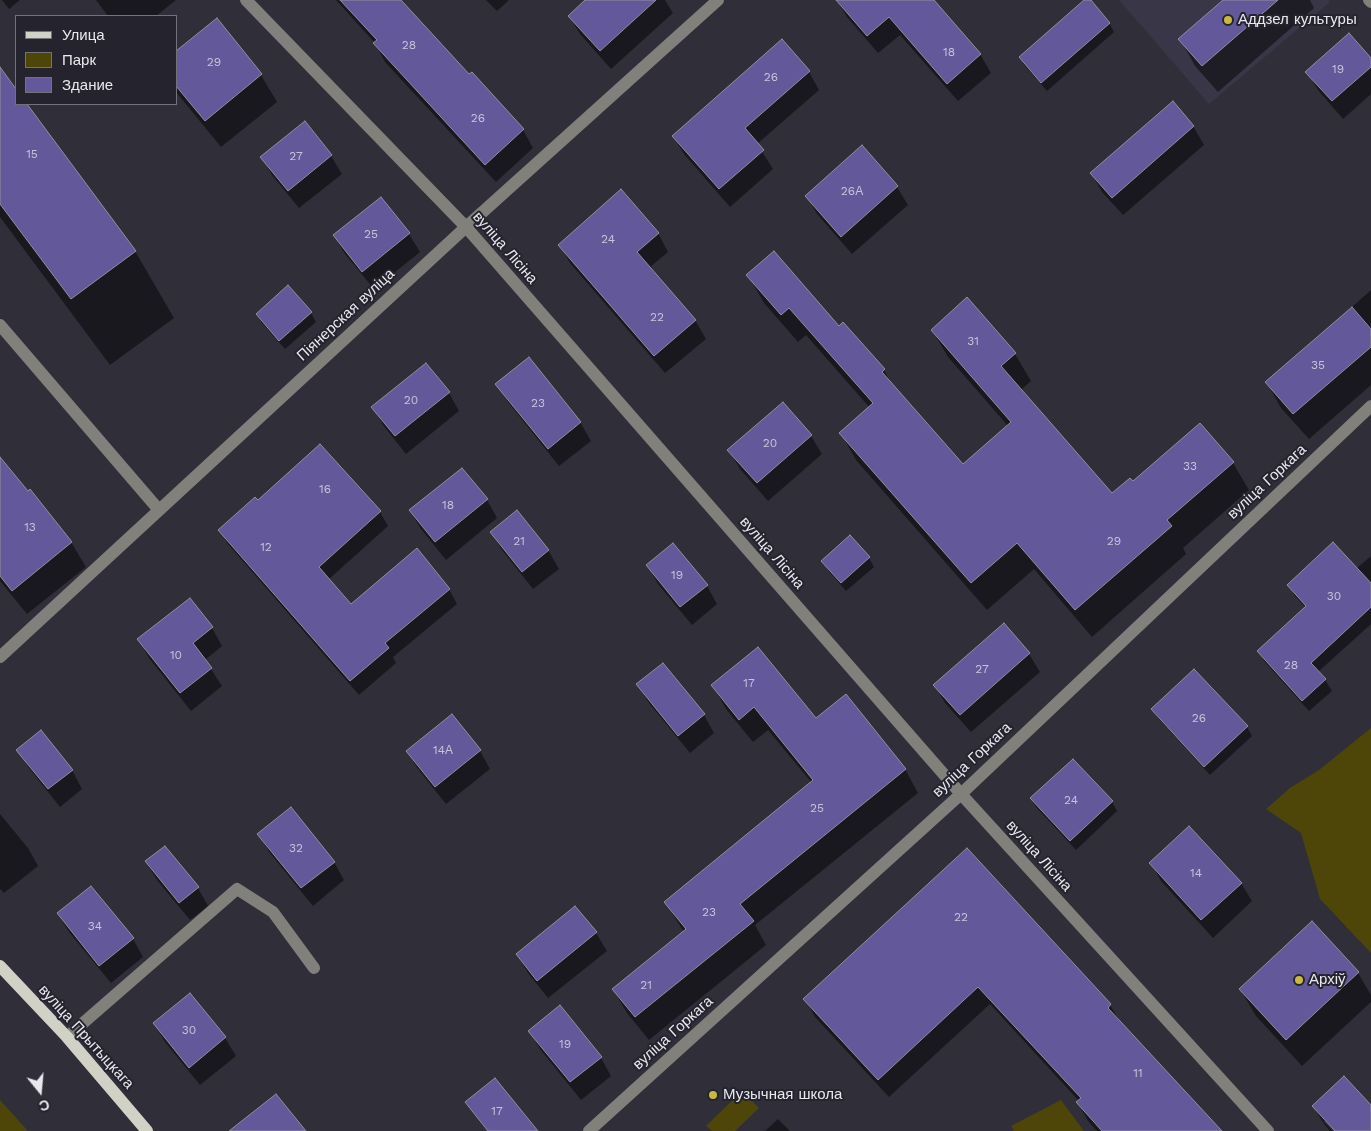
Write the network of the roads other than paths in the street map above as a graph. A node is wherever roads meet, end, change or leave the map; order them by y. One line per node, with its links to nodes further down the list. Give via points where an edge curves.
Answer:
1 (246, 0): 3 (street, вуліца Лісіна)
2 (718, 0): 3 (street, Піянерская вуліца)
3 (466, 227): 6 (street, Піянерская вуліца); 8 (street, вуліца Лісіна)
4 (0, 325): 6 (street)
5 (1371, 406): 8 (street, вуліца Горкага)
6 (159, 510): 7 (street, Піянерская вуліца)
7 (0, 658)
8 (961, 794): 13 (street, вуліца Горкага); 14 (street, вуліца Лісіна)
9 (0, 966): 11 (main road, вуліца Прытыцкага)
10 (314, 968): 11 (street, via 273,912 237,889)
11 (66, 1037): 12 (main road, вуліца Прытыцкага)
12 (147, 1131)
13 (589, 1131)
14 (1268, 1131)

